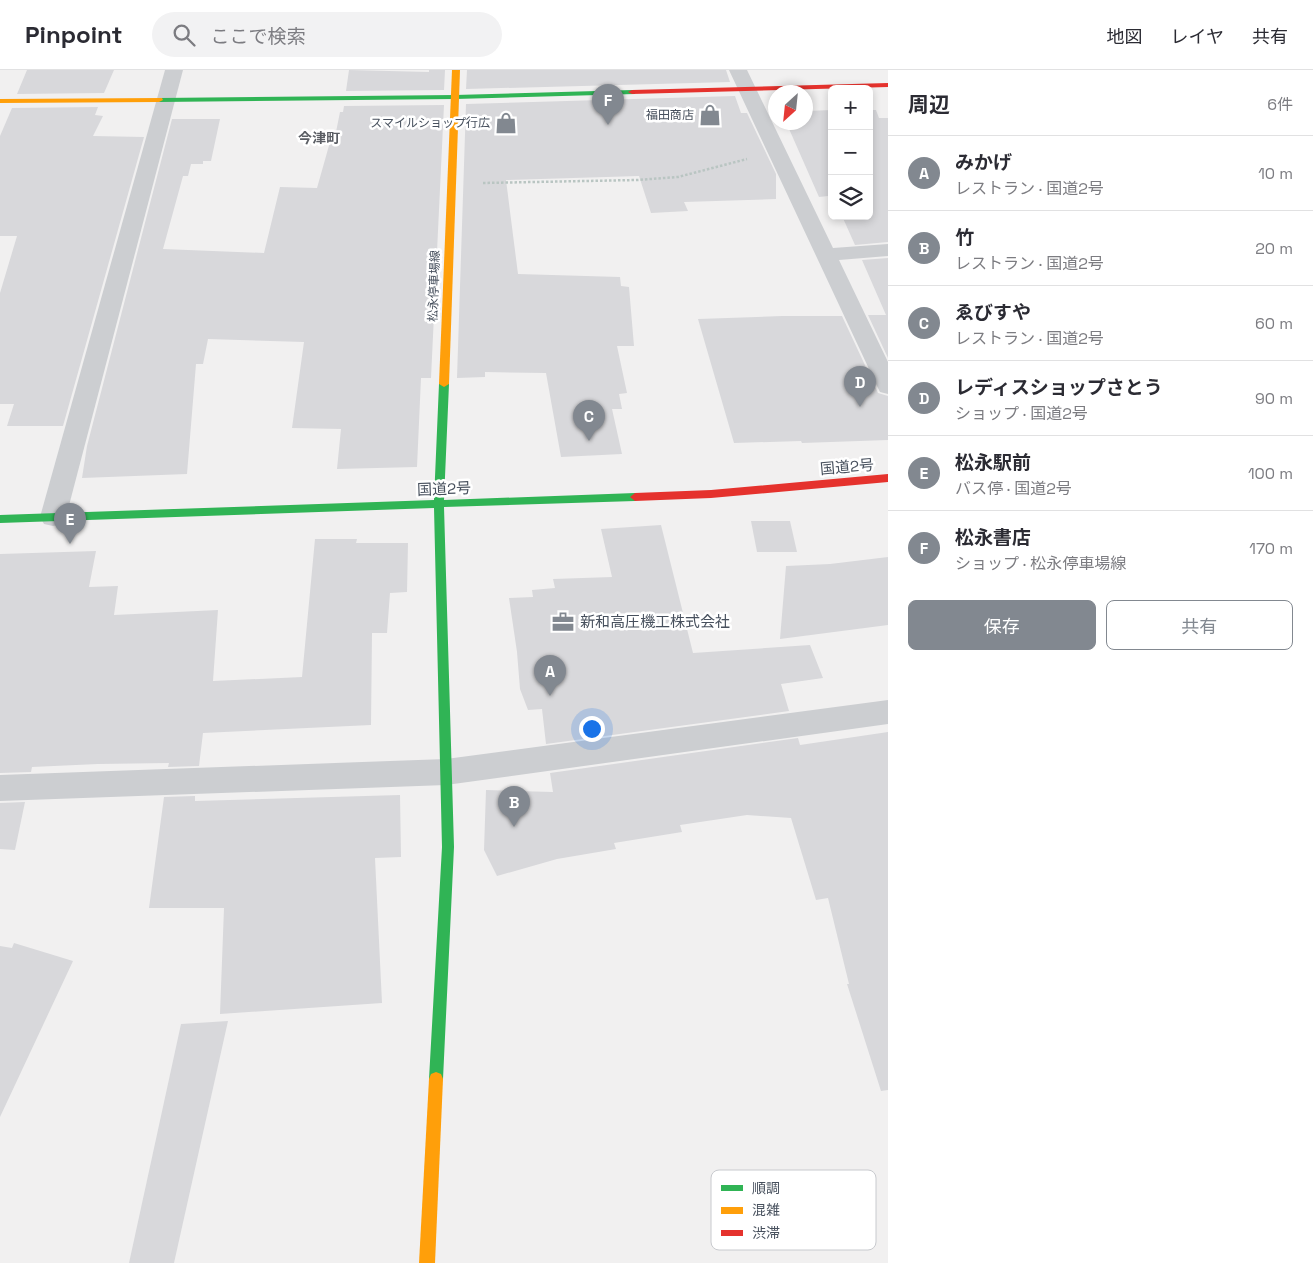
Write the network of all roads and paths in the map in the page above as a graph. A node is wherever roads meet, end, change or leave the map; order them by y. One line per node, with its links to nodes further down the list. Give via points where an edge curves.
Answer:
1 (174, 70): 6 (street)
2 (456, 70): 5 (main road, 松永停車場線)
3 (742, 79): 4 (main road); 5 (main road); 8 (street)
4 (888, 85)
5 (455, 97): 6 (main road); 9 (main road, 松永停車場線)
6 (166, 100): 7 (main road); 15 (street)
7 (0, 101)
8 (778, 156): 9 (path, via 742,159 678,177); 11 (street)
9 (452, 184): 14 (main road, 松永停車場線)
10 (888, 250): 11 (street)
11 (825, 255): 12 (street)
12 (888, 386)
13 (888, 478): 14 (main road, 国道2号, via 712,494)
14 (439, 504): 15 (main road, 国道2号); 18 (main road, 松永停車場線)
15 (53, 517): 16 (main road, 国道2号)
16 (0, 519)
17 (888, 712): 18 (street)
18 (446, 772): 19 (street); 20 (main road, 松永停車場線, via 448,846)
19 (0, 788)
20 (427, 1263)

